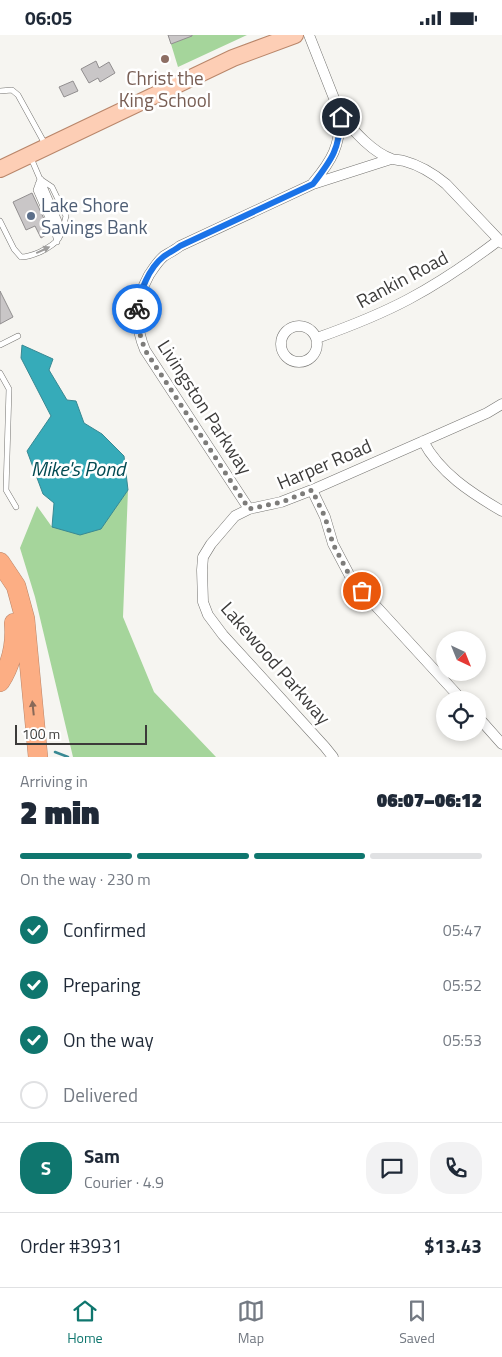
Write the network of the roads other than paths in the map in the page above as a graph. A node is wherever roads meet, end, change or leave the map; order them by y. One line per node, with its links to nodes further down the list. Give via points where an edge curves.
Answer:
1 (295, 35): 5 (main road, via 233,58)
2 (309, 35): 4 (street)
3 (0, 91): 5 (lane, via 12,90 18,95)
4 (341, 117): 7 (street, via 367,144); 10 (street, Livingston Parkway, via 340,137 334,153)
5 (46, 147): 6 (main road)
6 (30, 155): 8 (main road); 9 (lane)
7 (391, 159): 10 (street, Livingston Parkway); 14 (street, via 406,161 436,176)
8 (0, 169)
9 (39, 181): 12 (lane, via 36,190); 12 (lane, via 60,221); 13 (lane, via 52,187 66,216)
10 (313, 184): 23 (street, Livingston Parkway, via 163,257 145,282 137,306 138,328 145,350)
11 (0, 221): 13 (lane, one-way to 13, via 20,257 28,257)
12 (55, 234): 13 (lane)
13 (56, 242)
14 (501, 242): 16 (street, Rankin Road, via 408,299)
15 (18, 336): 17 (lane)
16 (317, 338)
17 (0, 345)
18 (0, 373): 22 (lane, via 9,389 6,490)
19 (502, 404): 20 (street, Harper Road)
20 (423, 441): 21 (street, Harper Road); 24 (street, via 438,464 456,480)
21 (312, 490): 23 (street, Harper Road, via 282,502); 29 (street, via 333,544 352,580)
22 (16, 507)
23 (249, 509): 27 (street, Harper Road, via 235,516 211,543 203,557)
24 (502, 511)
25 (0, 562): 32 (highway, one-way to 25, via 23,612 16,586)
26 (0, 579): 28 (highway, via 7,592 15,624 12,659)
27 (202, 588): 33 (street, Lakewood Parkway, via 208,615 223,635)
28 (0, 682)
29 (454, 691)
30 (486, 726): 31 (street)
31 (502, 744)
32 (38, 757)
33 (333, 757)

